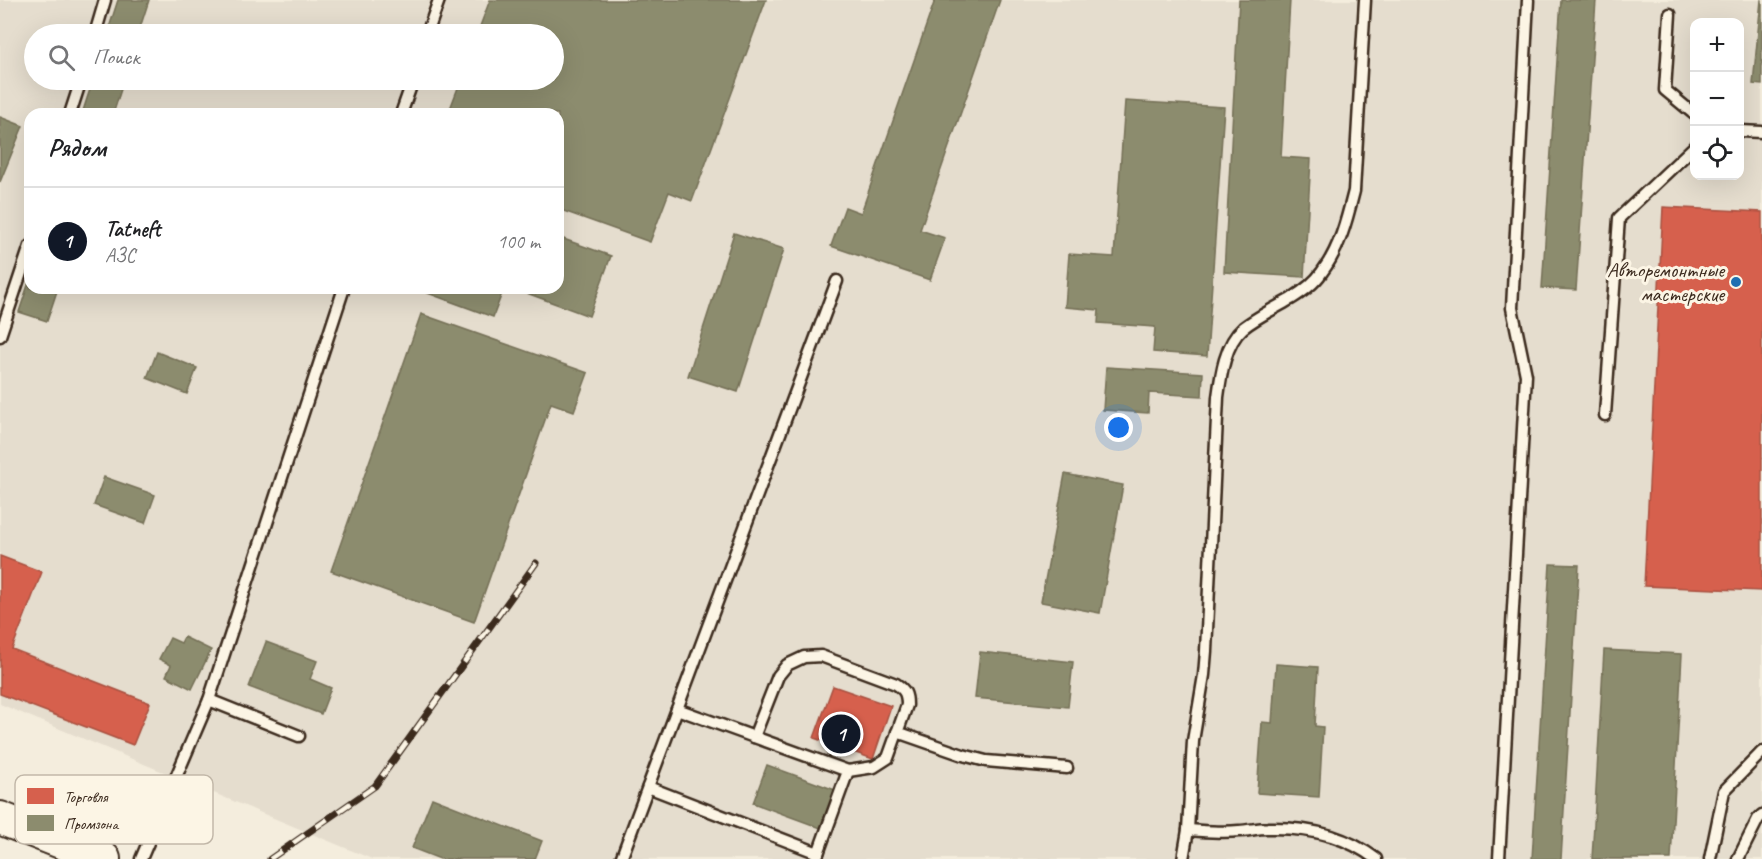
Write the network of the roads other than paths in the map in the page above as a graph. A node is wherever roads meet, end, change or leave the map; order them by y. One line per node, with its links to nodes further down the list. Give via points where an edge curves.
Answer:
1 (105, 0): 6 (lane)
2 (439, 0): 7 (lane)
3 (1365, 0): 34 (lane, via 1354,191 1337,247 1307,289 1242,329 1221,369 1206,651 1192,741)
4 (1528, 0): 43 (lane, via 1512,308 1526,375)
5 (1670, 14): 12 (lane, via 1665,90)
6 (98, 24)
7 (431, 24)
8 (78, 90): 10 (lane)
9 (409, 90): 11 (lane)
10 (72, 108)
11 (403, 108)
12 (1690, 110)
13 (1744, 131): 14 (lane)
14 (1762, 132)
15 (1690, 152): 20 (lane, via 1618,218)
16 (24, 264): 19 (lane)
17 (837, 281): 22 (lane)
18 (342, 294): 21 (lane)
19 (0, 336)
20 (1605, 415)
21 (209, 700): 24 (lane); 29 (lane)
22 (677, 709): 25 (lane); 30 (lane)
23 (897, 732): 25 (lane, via 907,705 904,689 821,656 804,657 787,665 778,676); 27 (lane, via 986,761); 28 (lane, via 888,758 882,763)
24 (299, 735)
25 (754, 737): 28 (lane)
26 (1762, 752): 44 (lane, via 1724,791)
27 (1067, 768)
28 (848, 771): 37 (lane)
29 (177, 775)
30 (648, 787): 37 (lane); 40 (lane)
31 (1762, 815): 45 (lane)
32 (0, 818): 33 (main road)
33 (15, 824)
34 (1188, 830): 41 (lane); 42 (lane, via 1315,831 1361,848)
35 (66, 844): 38 (main road)
36 (147, 844): 39 (lane)
37 (817, 856)
38 (104, 859)
39 (141, 859)
40 (621, 859)
41 (1183, 859)
42 (1376, 859)
43 (1499, 859)
44 (1710, 859)
45 (1738, 859)

